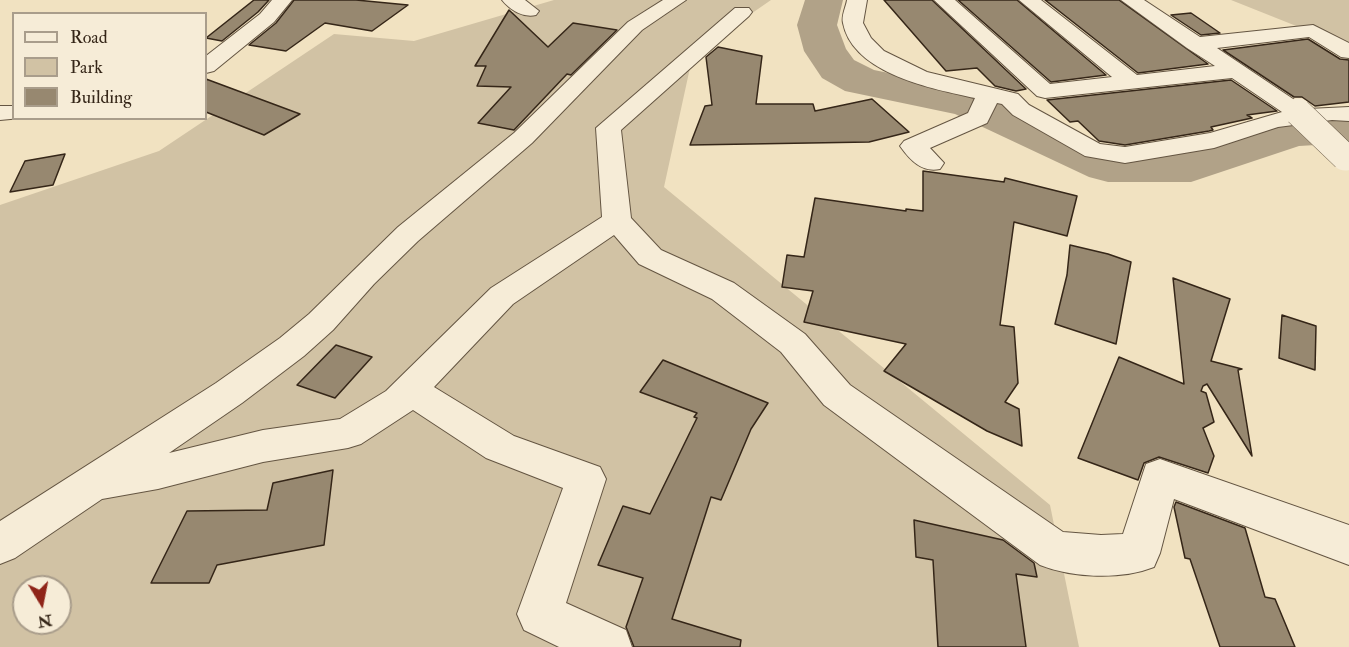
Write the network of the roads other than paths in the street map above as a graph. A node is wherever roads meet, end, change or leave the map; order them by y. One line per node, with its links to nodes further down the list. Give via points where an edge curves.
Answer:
1 (282, 0): 12 (street, via 267,18)
2 (512, 0): 8 (street)
3 (676, 0): 21 (street, via 634,26 523,138 408,234 292,347)
4 (857, 0): 15 (street, via 852,21 861,41 881,60 912,74)
5 (944, 0): 14 (street, via 1045,91)
6 (1029, 0): 14 (street)
7 (1131, 0): 10 (street)
8 (529, 11)
9 (742, 12): 19 (street, via 608,128)
10 (1194, 44): 11 (street, via 1312,31); 13 (street)
11 (1349, 52)
12 (207, 65)
13 (1236, 72): 14 (street); 17 (street, bridge, via 1298,112)
14 (1132, 82)
15 (989, 94): 16 (street, via 1010,99 1021,110 1094,152 1125,155 1214,140 1275,120); 18 (street, via 978,118 913,146)
16 (1349, 114)
17 (1347, 158)
18 (931, 163)
19 (617, 220): 20 (street, via 502,296); 23 (street, via 650,257 723,291 793,343 837,395 1055,551 1139,553 1160,476)
20 (410, 390): 21 (street, via 348,433 263,446); 24 (street, via 500,447 586,479 540,614)
21 (89, 484): 22 (street)
22 (0, 544)
23 (1349, 545)
24 (609, 647)

